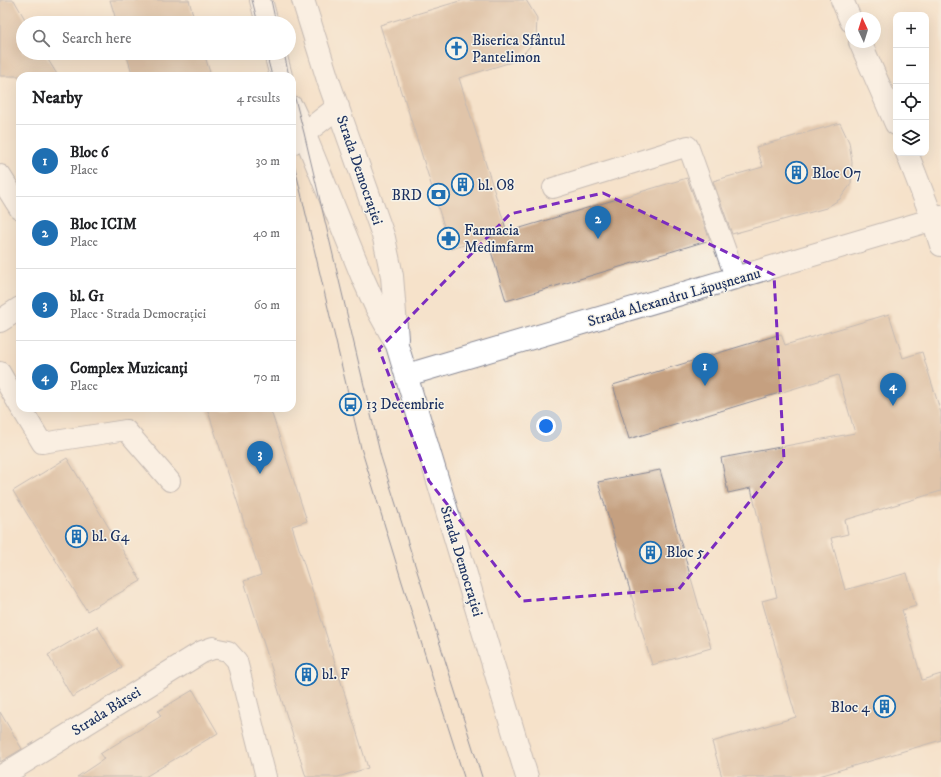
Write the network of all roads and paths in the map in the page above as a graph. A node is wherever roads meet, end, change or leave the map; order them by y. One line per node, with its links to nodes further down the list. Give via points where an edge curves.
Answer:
1 (261, 0): 5 (street)
2 (303, 0): 9 (street, Strada Democrației)
3 (842, 0): 4 (street)
4 (847, 12)
5 (265, 16)
6 (863, 48): 10 (street)
7 (277, 60): 8 (street)
8 (280, 72)
9 (338, 107): 12 (street); 22 (street, Strada Democrației, via 384,238 392,276)
10 (894, 120)
11 (296, 128): 12 (street, Strada Democrației)
12 (298, 138): 22 (street, Strada Democrației, via 376,307)
13 (908, 156): 17 (street)
14 (0, 176): 16 (street)
15 (553, 188): 19 (lane, via 688,146)
16 (16, 202)
17 (937, 219): 18 (street); 19 (street, Strada Alexandru Lăpușneanu)
18 (941, 245)
19 (736, 279): 24 (street, Strada Alexandru Lăpușneanu)
20 (16, 311): 21 (street)
21 (0, 321)
22 (397, 344): 24 (street, Strada Democrației)
23 (0, 372): 25 (lane)
24 (407, 375): 31 (street, Strada Democrației)
25 (16, 400)
26 (23, 412): 27 (lane, via 42,443 126,430)
27 (170, 480)
28 (213, 648): 29 (street, Strada Bârsei, via 195,656); 30 (lane, via 228,652 237,661)
29 (0, 777)
30 (266, 777)
31 (527, 777)

